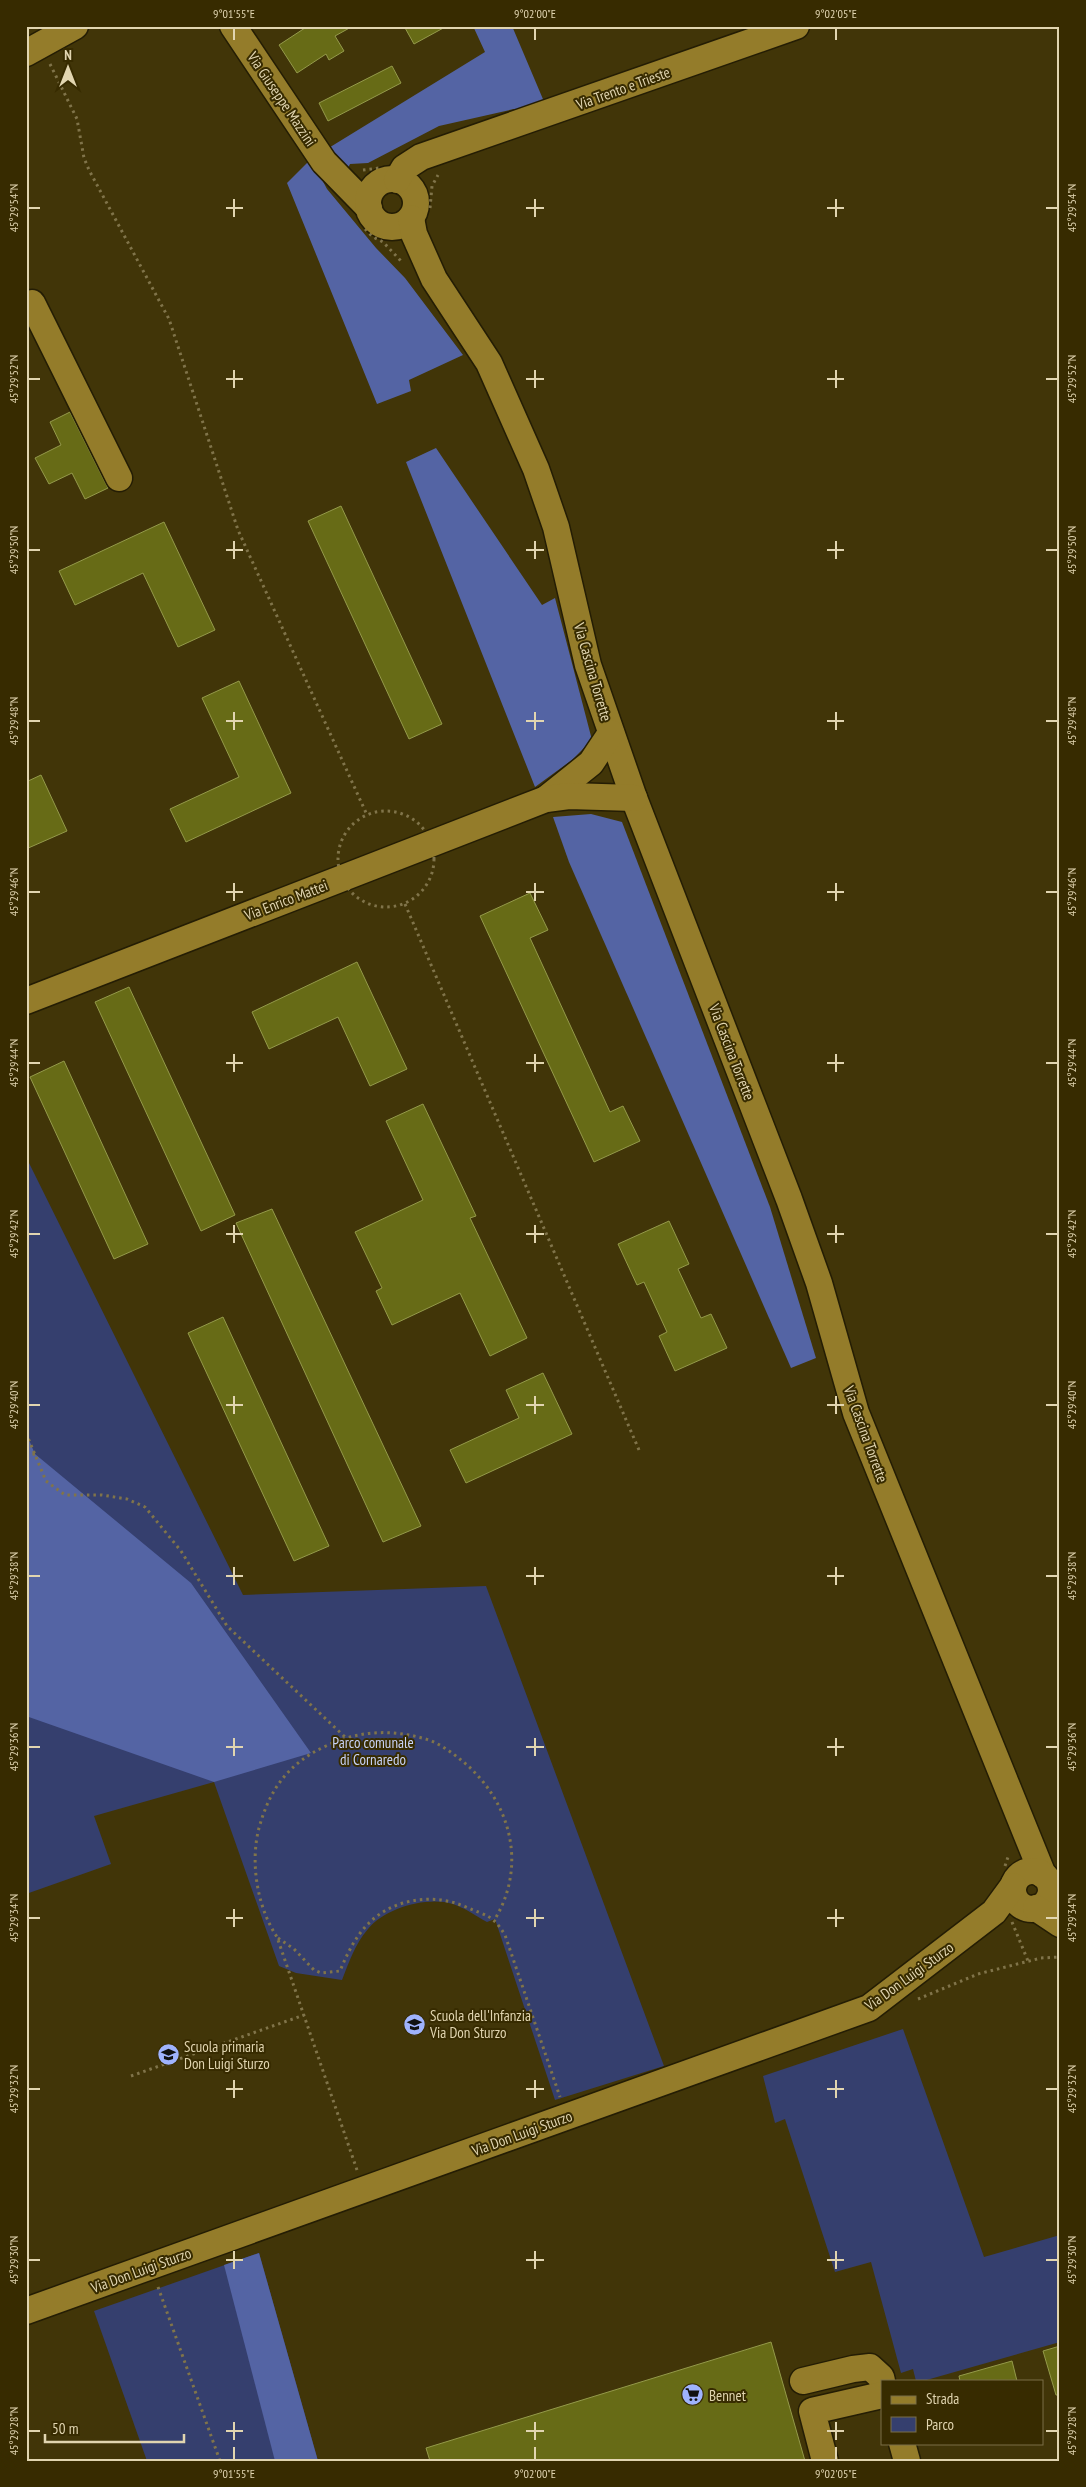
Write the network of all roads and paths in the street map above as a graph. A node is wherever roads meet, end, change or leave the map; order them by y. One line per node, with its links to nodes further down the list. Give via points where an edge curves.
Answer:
1 (75, 26): 4 (street)
2 (233, 26): 6 (street, Via Giuseppe Mazzini, via 324,162)
3 (796, 26): 5 (street, Via Trento e Trieste)
4 (33, 49): 14 (path, via 77,119 89,170 169,319 238,530)
5 (450, 148): 6 (street, Via Trento e Trieste, via 413,161 404,168); 7 (street, Via Trento e Trieste, via 427,174)
6 (382, 200): 7 (street, via 400,226); 7 (street, via 410,187); 8 (street, Via Cascina Torrette)
7 (413, 209): 8 (street, Via Cascina Torrette, via 414,234)
8 (434, 279): 11 (street, Via Cascina Torrette, via 489,363 536,469 556,527 588,665)
9 (26, 306): 10 (street, via 32,303)
10 (119, 478)
11 (611, 733): 12 (street, Via Cascina Torrette); 13 (street, Via Enrico Mattei, via 591,763)
12 (634, 798): 13 (street, Via Enrico Mattei, via 589,796); 22 (street, Via Cascina Torrette, via 789,1199 818,1283 859,1422 1024,1830)
13 (546, 799): 16 (street, Via Enrico Mattei)
14 (367, 815)
15 (405, 904): 18 (path)
16 (26, 1001)
17 (26, 1433): 19 (path)
18 (639, 1450)
19 (34, 1454): 20 (path); 21 (path, via 46,1481 65,1495 102,1495 126,1499 145,1507 182,1551 227,1626)
20 (26, 1455)
21 (345, 1737): 23 (path, via 392,1732 424,1738 474,1770 492,1792 504,1816 511,1841 509,1888); 25 (path, via 311,1753 292,1767 276,1788 263,1814 254,1845 256,1873 264,1908)
22 (1035, 1894): 24 (street); 30 (street, Via Don Luigi Sturzo, via 994,1912 869,2008)
23 (495, 1919): 25 (path, via 438,1898 404,1903 387,1909 370,1922 358,1936 340,1971 334,1972 314,1970); 30 (path, via 505,1935)
24 (1060, 1924)
25 (277, 1937): 28 (path)
26 (1060, 1958): 27 (path, via 1041,1958 978,1974)
27 (914, 2001)
28 (304, 2015): 29 (path); 31 (path)
29 (132, 2076)
30 (567, 2116): 31 (street, Via Don Luigi Sturzo)
31 (364, 2189): 32 (street, Via Don Luigi Sturzo)
32 (150, 2266): 33 (street, Via Don Luigi Sturzo); 38 (path)
33 (26, 2311)
34 (882, 2380): 35 (street, via 870,2367)
35 (803, 2381)
36 (881, 2394): 39 (street, via 812,2411)
37 (902, 2444): 40 (street)
38 (220, 2461)
39 (825, 2461)
40 (906, 2461)

